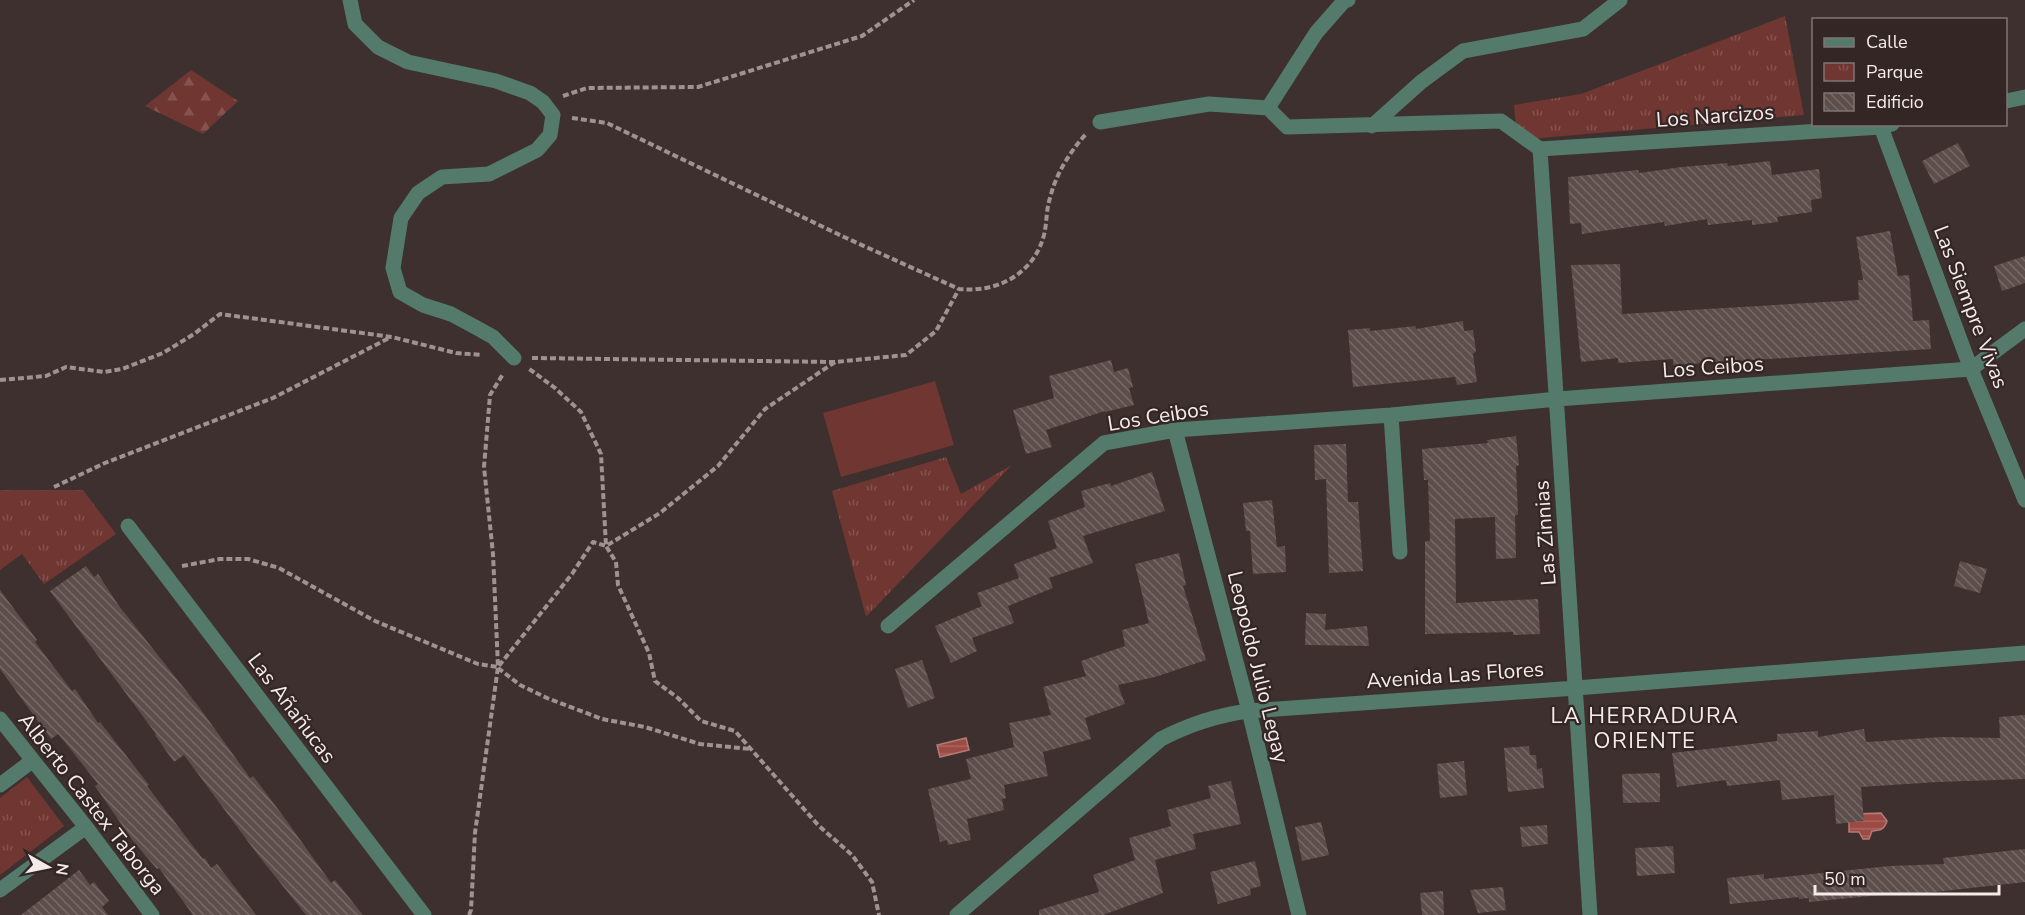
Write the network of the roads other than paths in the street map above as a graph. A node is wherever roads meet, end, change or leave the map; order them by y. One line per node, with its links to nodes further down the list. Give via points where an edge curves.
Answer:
1 (350, 0): 12 (street, via 355,24 378,47 408,62 496,81 530,93 553,116 550,135 537,150 489,174 442,177 418,193 401,218 393,268 400,292 493,337)
2 (1348, 0): 6 (street, via 1316,33)
3 (1620, 0): 8 (street, via 1583,29 1463,51)
4 (2025, 98): 5 (street)
5 (2007, 101)
6 (1268, 108): 7 (street, via 1209,104); 8 (street, via 1287,127)
7 (1100, 122)
8 (1372, 126): 10 (street, via 1501,121)
9 (1887, 126): 10 (street, Los Narcizos); 13 (street, Las Siempre Vivas)
10 (1540, 149): 14 (street, Las Zinnias)
11 (2025, 329): 13 (street)
12 (514, 358)
13 (1971, 369): 14 (street, Los Ceibos); 17 (street, Las Siempre Vivas)
14 (1557, 399): 15 (street, Los Ceibos); 22 (street, Las Zinnias)
15 (1391, 414): 16 (street, Los Ceibos); 19 (street)
16 (1175, 430): 20 (street, Los Ceibos, via 1104,443); 23 (street, Leopoldo Julio Legay)
17 (2025, 500)
18 (128, 526): 30 (street, Las Añañucas)
19 (1400, 552)
20 (888, 626)
21 (2025, 653): 22 (street, Avenida Las Flores)
22 (1576, 688): 23 (street, Avenida Las Flores); 33 (street, Las Zinnias)
23 (1249, 711): 31 (street, Avenida Las Flores, via 1222,714 1161,739); 32 (street, Leopoldo Julio Legay)
24 (0, 719): 25 (street, Alberto Castex Taborga)
25 (32, 761): 26 (street); 27 (street, Alberto Castex Taborga)
26 (0, 785)
27 (86, 827): 28 (street); 29 (street, Alberto Castex Taborga)
28 (0, 890)
29 (152, 915)
30 (424, 915)
31 (957, 915)
32 (1299, 915)
33 (1590, 915)

